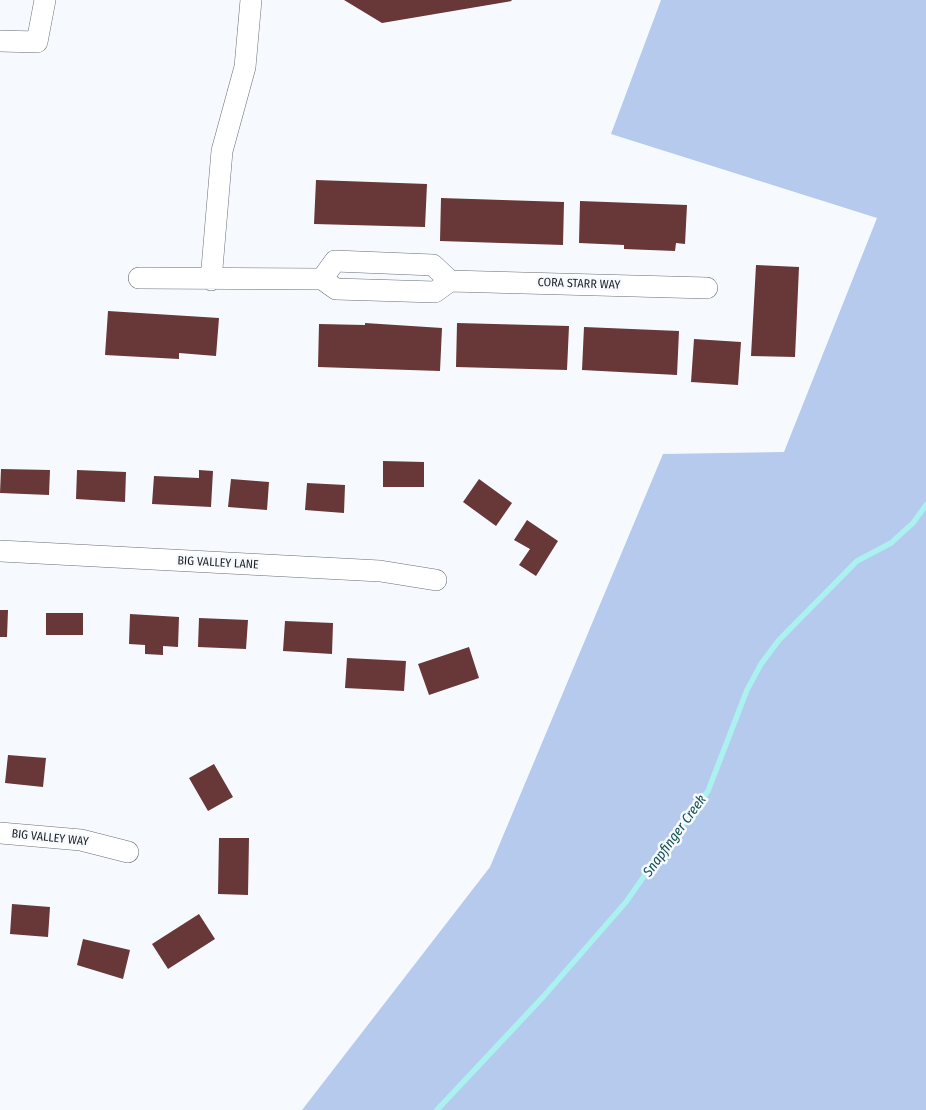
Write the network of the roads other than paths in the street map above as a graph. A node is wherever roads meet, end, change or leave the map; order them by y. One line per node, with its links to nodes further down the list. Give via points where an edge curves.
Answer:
1 (45, 0): 3 (street, via 37,42)
2 (251, 0): 6 (street, via 245,66 222,151)
3 (0, 41)
4 (139, 278): 6 (street)
5 (322, 279): 6 (street); 7 (street, via 336,289 435,292); 7 (street, via 335,261 434,265)
6 (211, 280)
7 (450, 280): 8 (street, CORA STARR WAY)
8 (707, 288)
9 (0, 551): 10 (street, BIG VALLEY LANE, via 380,571)
10 (436, 580)
11 (0, 833): 12 (street, BIG VALLEY WAY, via 81,840)
12 (128, 852)

